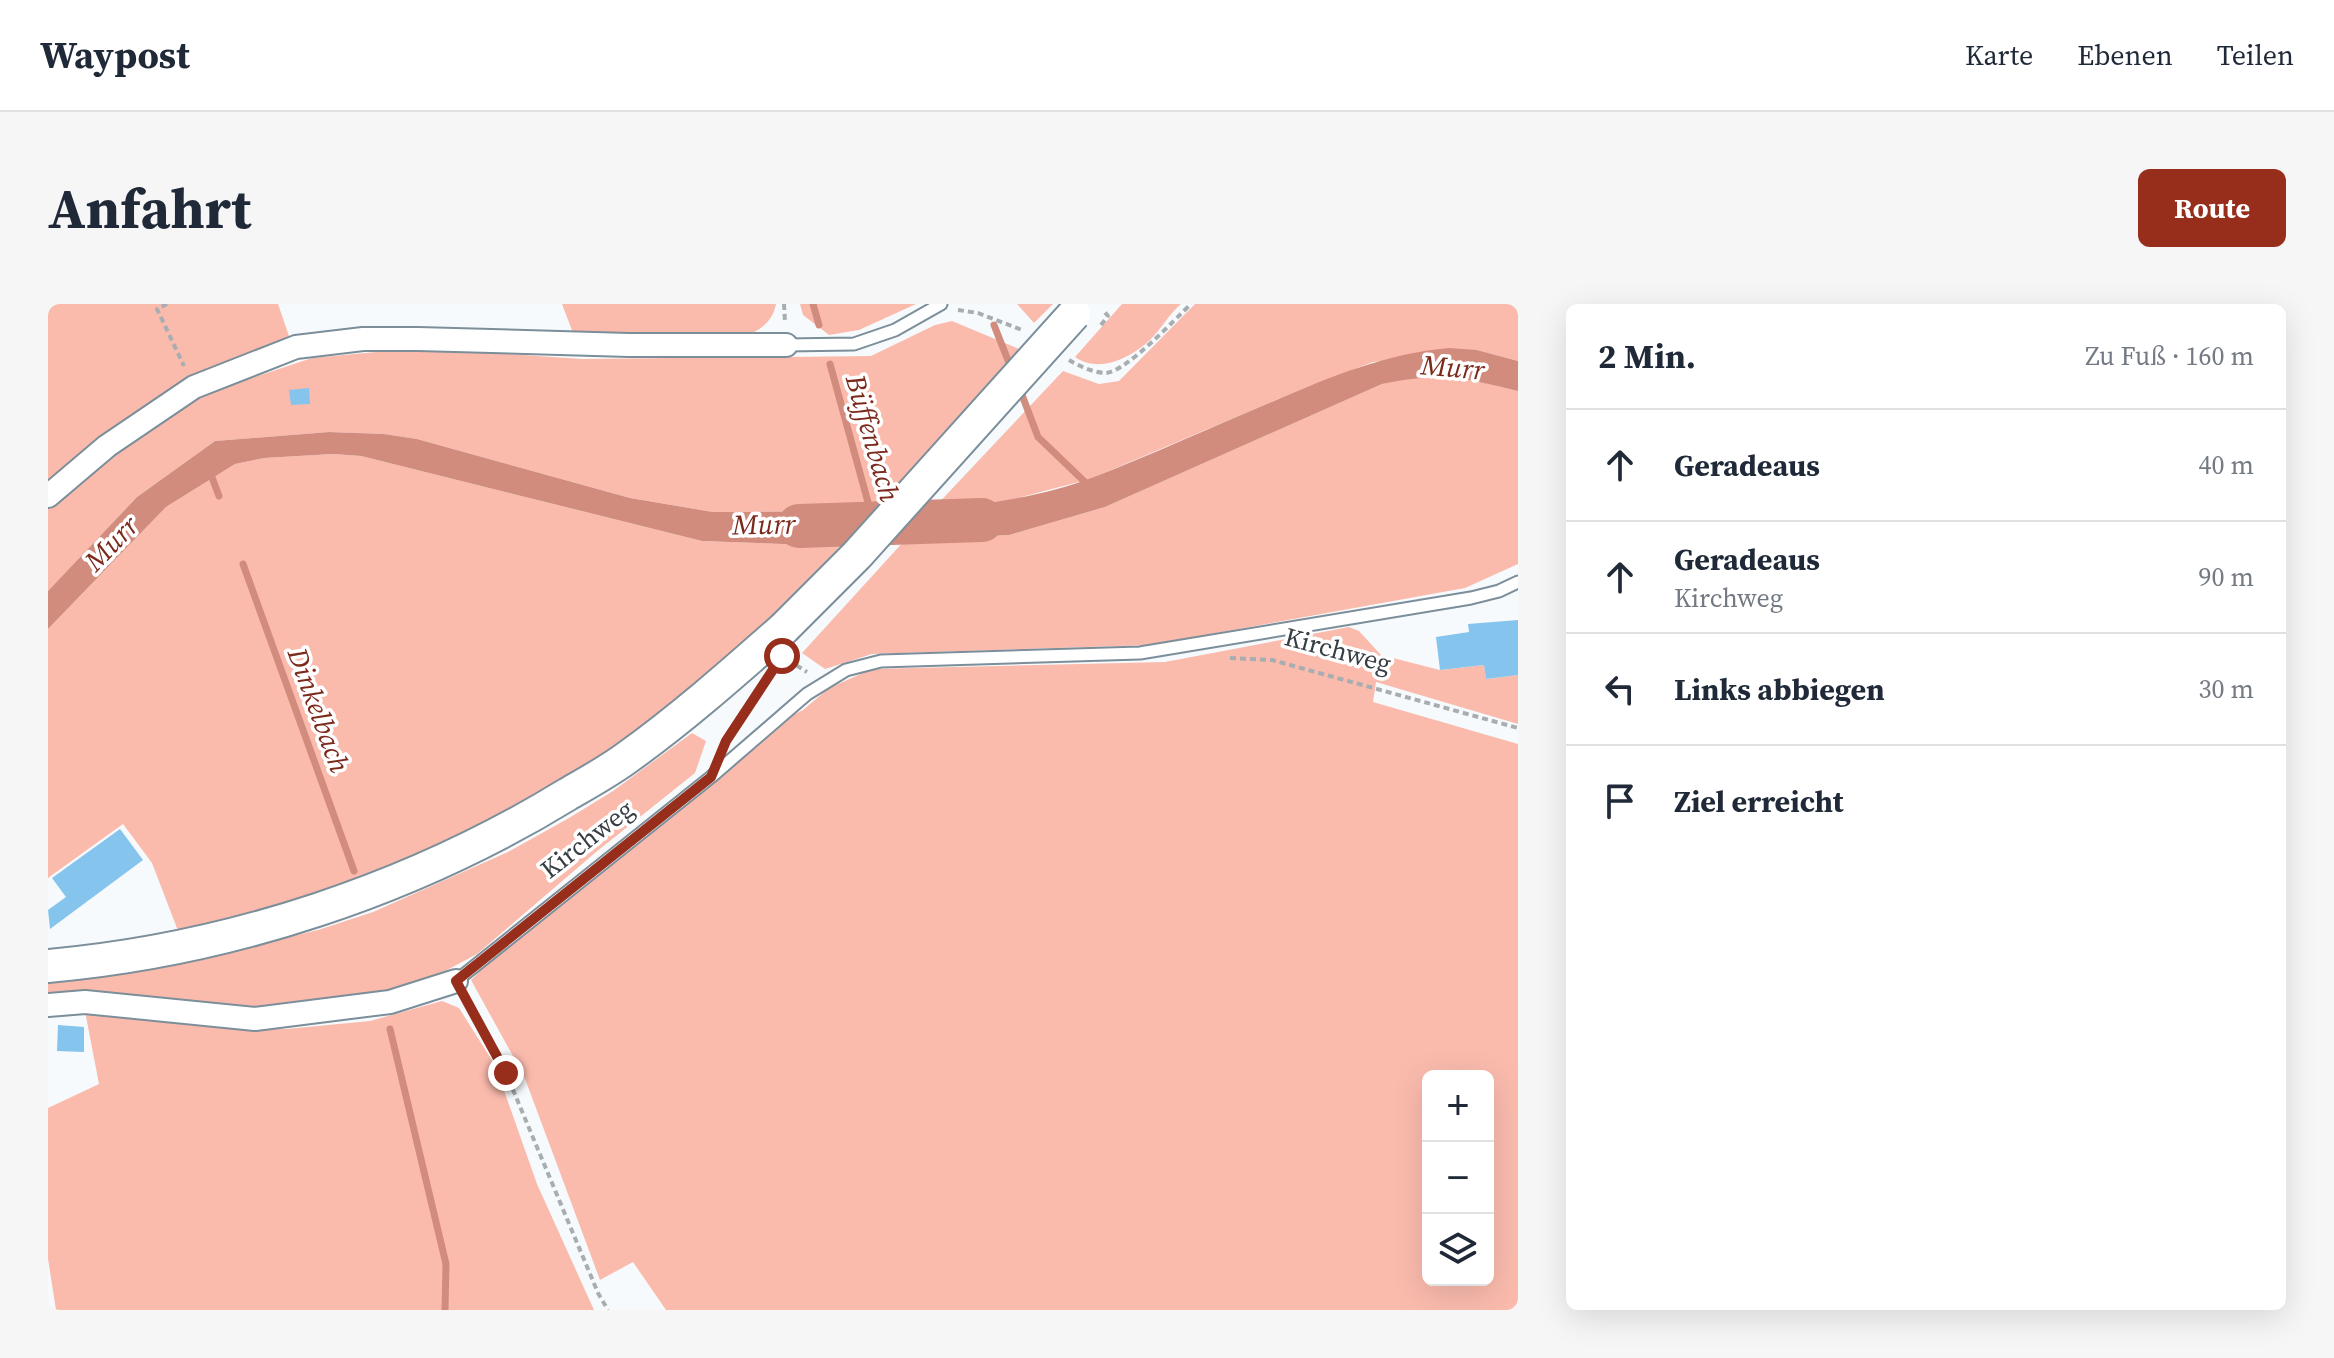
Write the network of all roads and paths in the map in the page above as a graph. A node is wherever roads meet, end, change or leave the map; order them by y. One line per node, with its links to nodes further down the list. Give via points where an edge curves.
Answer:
1 (167, 304): 5 (path, via 157,309)
2 (939, 305): 4 (lane, via 895,330 854,344)
3 (1079, 309): 8 (street, bridge)
4 (786, 345): 5 (street, via 363,339 296,347)
5 (194, 387): 6 (street, via 107,446)
6 (48, 496)
7 (1518, 582): 10 (lane, Kirchweg, via 1471,598 1140,653 881,661)
8 (783, 642): 10 (path); 14 (street, via 624,760 507,830 399,881 208,940)
9 (1225, 658): 12 (path, Kirchweg, via 1272,660)
10 (823, 682): 13 (lane, Kirchweg)
11 (765, 683): 13 (path, via 726,741)
12 (1518, 728)
13 (711, 777): 15 (lane, Kirchweg)
14 (48, 966)
15 (456, 981): 16 (street, Kirchweg, via 390,1002 255,1019 85,1002); 17 (path, via 506,1073)
16 (48, 1005)
17 (608, 1310)

